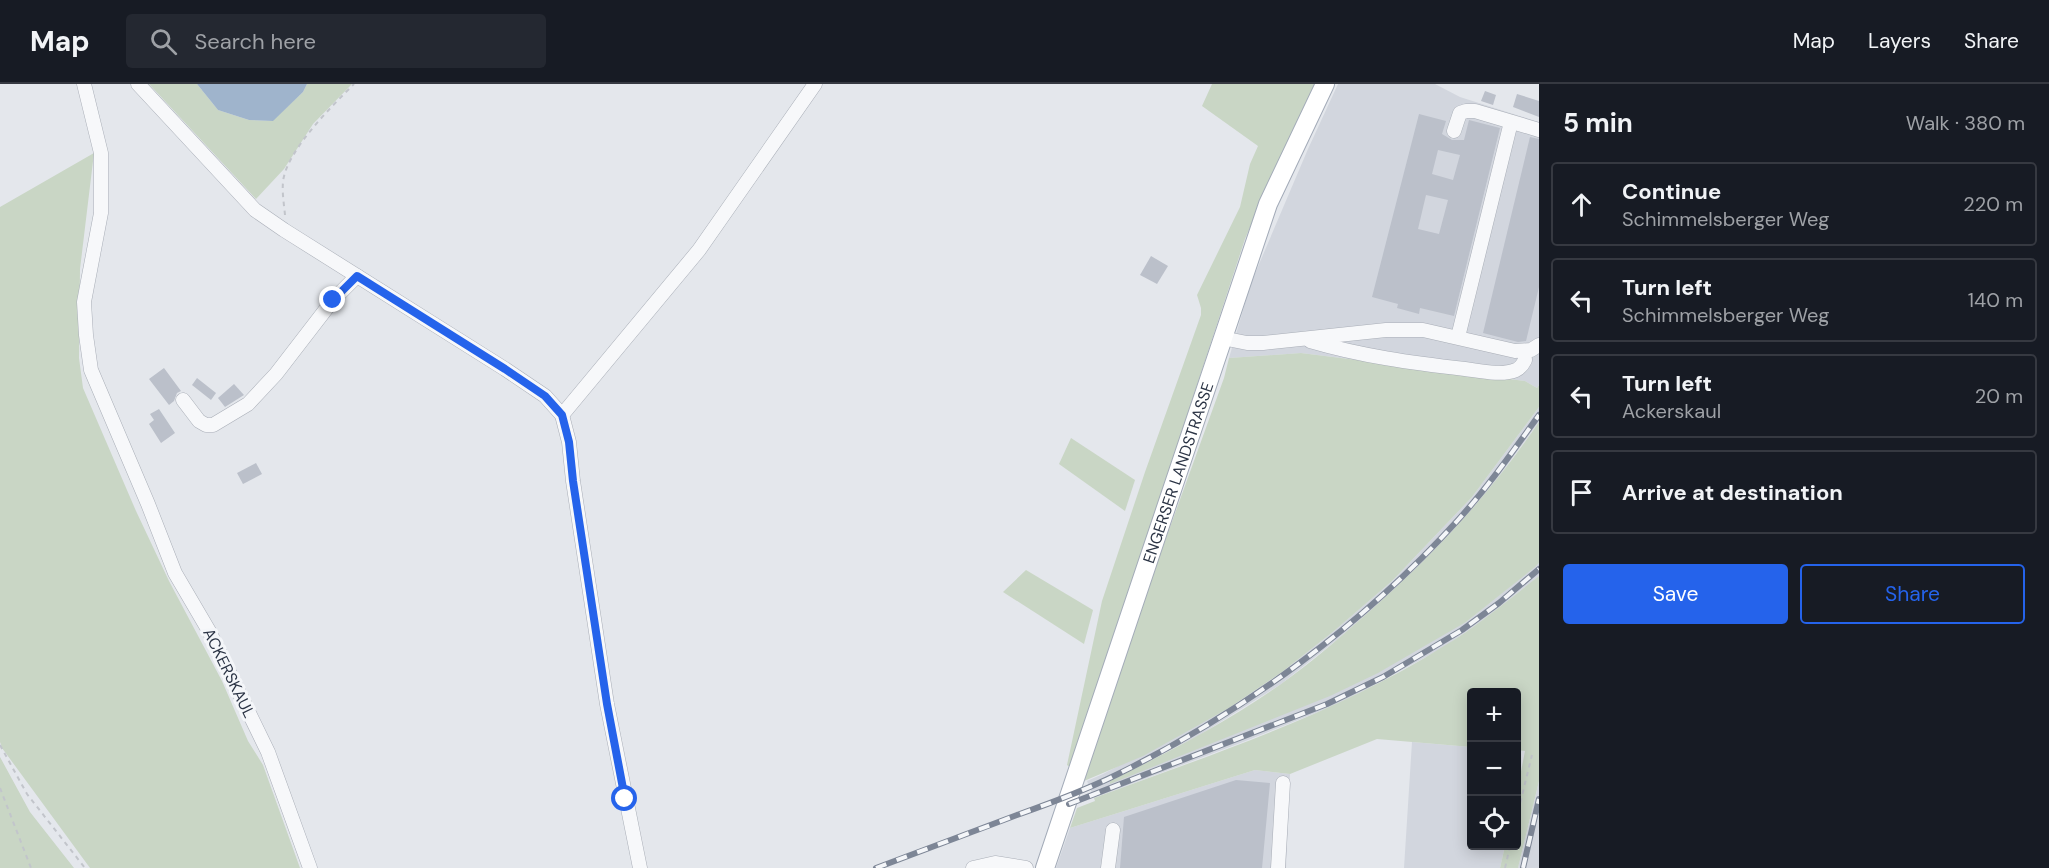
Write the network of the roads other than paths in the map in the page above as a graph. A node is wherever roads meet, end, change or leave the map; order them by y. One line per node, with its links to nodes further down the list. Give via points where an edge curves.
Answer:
1 (84, 84): 18 (lane, ACKERSKAUL, via 101,153 101,213 84,302 91,370 175,573 209,631 268,752)
2 (138, 84): 8 (lane, via 255,210)
3 (815, 84): 15 (lane, via 699,250)
4 (1325, 84): 10 (main road, ENGERSER LANDSTRASSE, via 1268,204)
5 (1511, 122): 6 (lane); 7 (lane, via 1466,111 1461,113); 9 (lane)
6 (1536, 128)
7 (1454, 131)
8 (357, 276): 14 (lane, via 248,404 213,425 206,425); 15 (lane, via 545,396)
9 (1458, 337): 11 (lane, via 1404,329); 13 (lane)
10 (1222, 338): 11 (lane, via 1247,343); 22 (main road, ENGERSER LANDSTRASSE)
11 (1302, 339): 13 (lane, via 1376,357 1489,371 1521,368)
12 (1539, 345): 13 (lane)
13 (1524, 351)
14 (183, 400)
15 (562, 415): 19 (lane, via 607,704)
16 (1284, 783): 24 (lane)
17 (1113, 830): 23 (lane)
18 (310, 868)
19 (640, 868)
20 (973, 868): 21 (lane, via 995,863)
21 (1026, 868)
22 (1046, 868)
23 (1108, 868)
24 (1278, 868)

